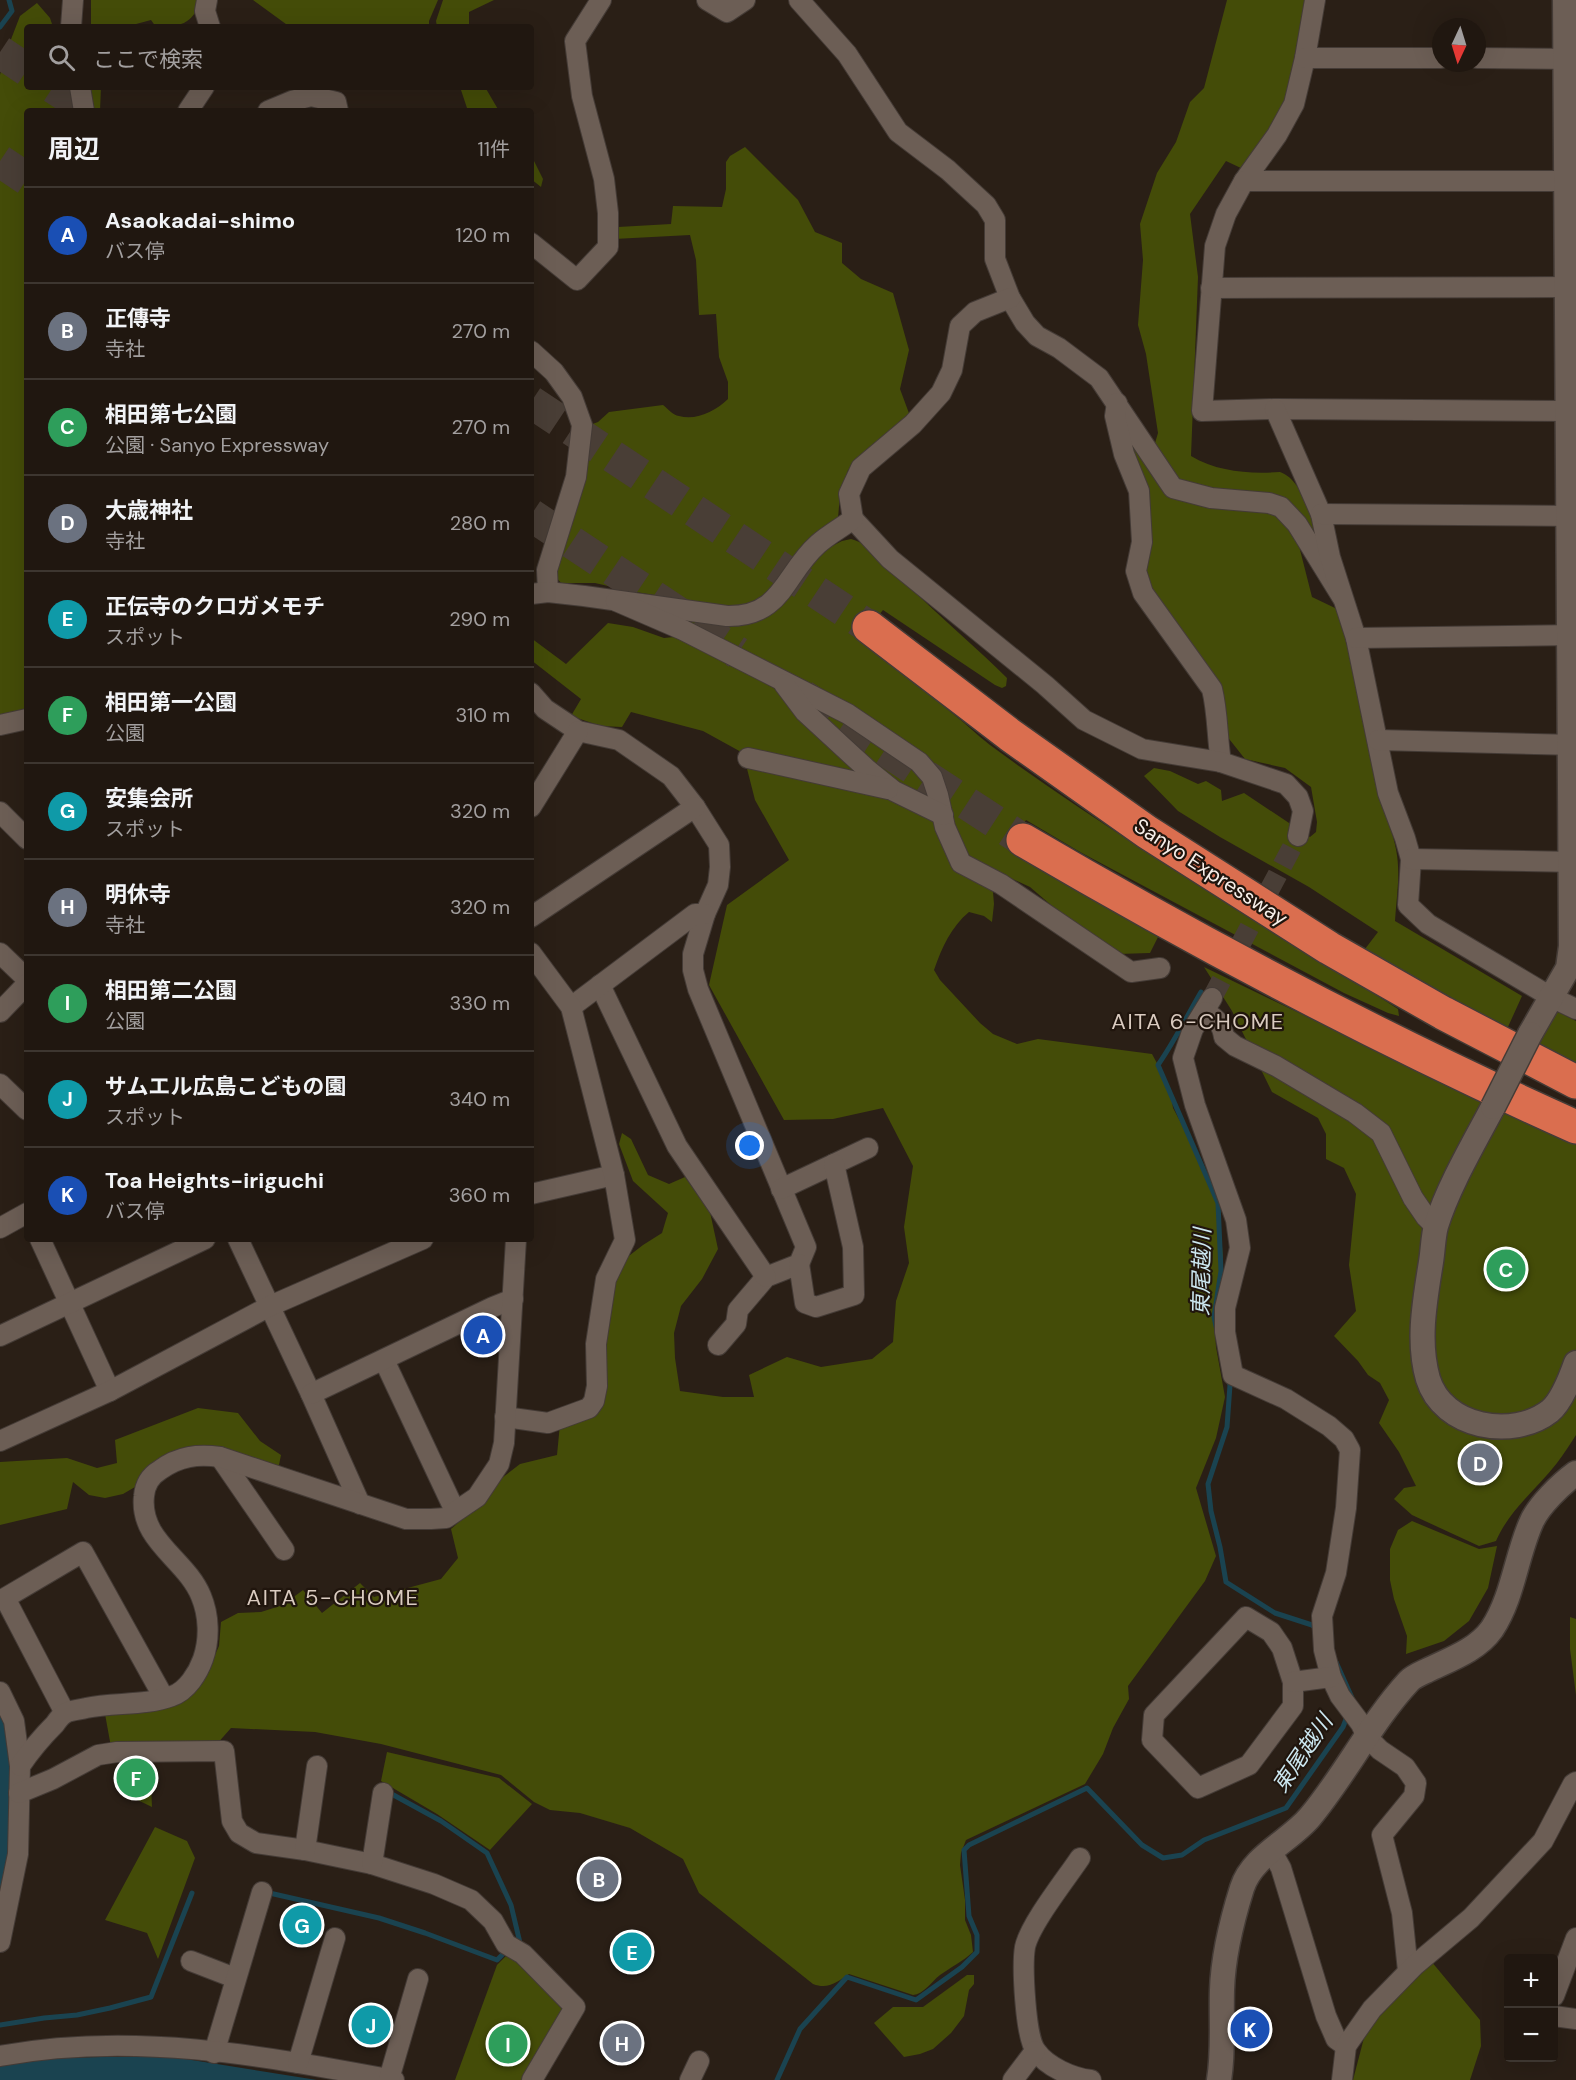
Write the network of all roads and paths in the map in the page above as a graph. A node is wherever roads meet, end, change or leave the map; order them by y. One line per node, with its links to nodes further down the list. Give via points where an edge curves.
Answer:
1 (73, 0): 9 (street)
2 (207, 0): 10 (street)
3 (602, 0): 23 (street, via 575,42 582,96 604,179 608,247 577,280)
4 (707, 0): 5 (street, via 727,12)
5 (745, 0)
6 (799, 0): 26 (street, via 847,54 898,132 986,205 995,220 995,259)
7 (1315, 0): 11 (street)
8 (1565, 0): 14 (street)
9 (71, 24)
10 (209, 24)
11 (1305, 57): 12 (street); 21 (street, via 1294,104)
12 (1432, 58)
13 (1486, 58): 14 (street)
14 (1571, 59): 22 (street)
15 (80, 90): 17 (street)
16 (202, 90): 18 (street)
17 (84, 108)
18 (190, 108)
19 (275, 108): 20 (street, via 311,96 336,102)
20 (337, 108)
21 (1244, 181): 22 (street); 25 (street, via 1215,246)
22 (1572, 181): 24 (street)
23 (534, 245)
24 (1571, 287): 25 (street); 30 (street)
25 (1210, 288): 29 (street, via 1202,411)
26 (1010, 298): 28 (street, via 1037,336 1099,378); 33 (street, via 975,312 960,326 952,370 940,393 913,424 861,468 849,494)
27 (534, 354): 34 (street, via 566,389 582,425 576,477)
28 (1117, 403): 35 (street, via 1173,488 1211,498 1281,507 1297,524); 48 (street, via 1115,416 1124,454 1139,491 1142,542 1136,571 1143,593 1212,689)
29 (1275, 409): 30 (street); 31 (street)
30 (1572, 411): 32 (street)
31 (1321, 514): 32 (street); 35 (street)
32 (1573, 516): 38 (street)
33 (853, 519): 36 (street, via 817,545 772,603 749,614 727,616); 48 (street, via 890,559 1084,720 1142,749)
34 (540, 593): 36 (street)
35 (1342, 597): 39 (street)
36 (616, 601): 40 (street)
37 (869, 627): 72 (highway, Sanyo Expressway, via 1010,735 1147,832 1329,948 1443,1014)
38 (1572, 635): 39 (street); 46 (street)
39 (1356, 638): 45 (street)
40 (781, 679): 49 (street, via 805,712); 53 (street, via 848,714 919,762 932,777)
41 (534, 696): 44 (street, via 545,709)
42 (24, 720): 43 (street)
43 (0, 725)
44 (578, 731): 50 (street); 51 (street, via 619,740 671,776)
45 (1378, 740): 46 (street); 57 (street, via 1388,793)
46 (1573, 745): 58 (street)
47 (748, 758): 49 (street)
48 (1221, 762): 55 (street, via 1286,784 1298,797 1303,811)
49 (894, 791): 53 (street)
50 (534, 802)
51 (695, 807): 59 (street, via 719,845 718,885); 60 (street)
52 (0, 812): 54 (street)
53 (943, 815): 63 (street, via 961,863 1001,884 1131,972)
54 (24, 836)
55 (1298, 836)
56 (1023, 840): 75 (highway, via 1313,1001 1473,1081)
57 (1411, 859): 58 (street); 68 (street, via 1408,905 1428,924)
58 (1574, 862): 64 (street)
59 (705, 914): 66 (street, via 695,914); 79 (street, via 693,954 698,990)
60 (534, 915)
61 (0, 953): 65 (street)
62 (534, 957): 69 (street)
63 (1160, 968)
64 (1572, 968): 68 (street)
65 (24, 976)
66 (600, 986): 69 (street); 90 (street, via 677,1146)
67 (24, 987): 71 (street)
68 (1551, 997): 70 (street); 83 (street, bridge, via 1460,1171)
69 (571, 1007): 78 (street)
70 (1576, 1009)
71 (0, 1012)
72 (1576, 1082)
73 (0, 1084): 74 (street)
74 (24, 1107)
75 (1576, 1126)
76 (868, 1148): 77 (street)
77 (834, 1164): 79 (street); 89 (street, via 853,1247 854,1295 816,1307 805,1303)
78 (615, 1174): 80 (street); 100 (street, via 625,1240 606,1279 596,1344 594,1401 589,1408 548,1423)
79 (781, 1189): 89 (street, via 806,1247)
80 (534, 1193)
81 (24, 1214): 82 (street)
82 (2, 1224)
83 (1436, 1227): 97 (street, via 1422,1337 1428,1379 1445,1406 1464,1420 1482,1425 1510,1426 1535,1419 1551,1410); 107 (street, via 1413,1198 1381,1133 1355,1113 1235,1046 1224,1037 1222,1026 1208,1005 1193,1029 1183,1058 1236,1220 1240,1248 1225,1308 1233,1375 1286,1399 1329,1426 1350,1450 1336,1573 1322,1616)
84 (41, 1242): 92 (street)
85 (199, 1242): 92 (street)
86 (239, 1242): 93 (street)
87 (416, 1242): 93 (street)
88 (516, 1242): 91 (street)
89 (799, 1264): 90 (street)
90 (766, 1277): 95 (street, via 738,1310 736,1324)
91 (513, 1299): 96 (street); 100 (street)
92 (69, 1303): 94 (street); 98 (street)
93 (270, 1306): 98 (street); 99 (street)
94 (0, 1335)
95 (718, 1345)
96 (384, 1360): 99 (street); 105 (street)
97 (1576, 1363)
98 (110, 1391): 101 (street)
99 (311, 1394): 104 (street)
100 (506, 1417): 105 (street, via 499,1464 477,1497)
101 (0, 1441)
102 (220, 1457): 104 (street); 106 (street); 110 (street, via 184,1457 150,1476 144,1490 144,1516 149,1528 200,1593 207,1622 203,1658 197,1672 174,1696)
103 (1576, 1473): 112 (street, via 1562,1483 1532,1520 1504,1607 1491,1631 1469,1651 1411,1678)
104 (360, 1504): 105 (street, via 406,1519 446,1518)
105 (455, 1511)
106 (284, 1550)
107 (1331, 1677): 108 (street); 112 (street)
108 (1293, 1682): 108 (street, via 1293,1706 1249,1765 1198,1788 1152,1740 1154,1715 1246,1617 1271,1632 1282,1648)
109 (0, 1692): 113 (street, via 14,1721)
110 (164, 1698): 111 (street); 111 (street, via 83,1552 5,1598)
111 (64, 1713): 113 (street)
112 (1367, 1737): 119 (street, via 1310,1816); 128 (street, via 1406,1767 1416,1783 1414,1796 1382,1835 1402,1912)
113 (20, 1766): 116 (street)
114 (318, 1766): 118 (street)
115 (1576, 1782): 128 (street, via 1543,1842 1471,1918)
116 (19, 1793): 118 (street, via 98,1755 224,1751 232,1821 239,1833 256,1843); 122 (street, via 18,1854)
117 (383, 1793): 121 (street)
118 (305, 1850): 121 (street)
119 (1271, 1850): 134 (street, via 1281,1868 1326,2016 1336,2039); 145 (street, via 1243,1885 1227,1947)
120 (1080, 1858): 135 (street, via 1025,1947 1028,2028)
121 (372, 1864): 141 (street, via 471,1900 494,1921 506,1944 523,1954 575,2007)
122 (6, 1881): 126 (street)
123 (262, 1892): 129 (street)
124 (335, 1938): 139 (street)
125 (1576, 1938): 131 (street)
126 (0, 1942)
127 (191, 1961): 129 (street)
128 (1408, 1971): 134 (street, via 1372,2009)
129 (235, 1978): 136 (street)
130 (418, 1979): 140 (street)
131 (1558, 1985)
132 (1558, 2017): 133 (street)
133 (1576, 2019)
134 (1346, 2046): 146 (street)
135 (1035, 2050): 143 (street); 144 (street, via 1064,2072)
136 (214, 2053): 137 (street, via 162,2045 96,2044); 139 (street)
137 (0, 2056)
138 (699, 2061): 142 (street)
139 (298, 2063): 140 (street)
140 (392, 2080)
141 (532, 2080)
142 (690, 2080)
143 (1013, 2080)
144 (1091, 2080)
145 (1220, 2080)
146 (1342, 2080)

